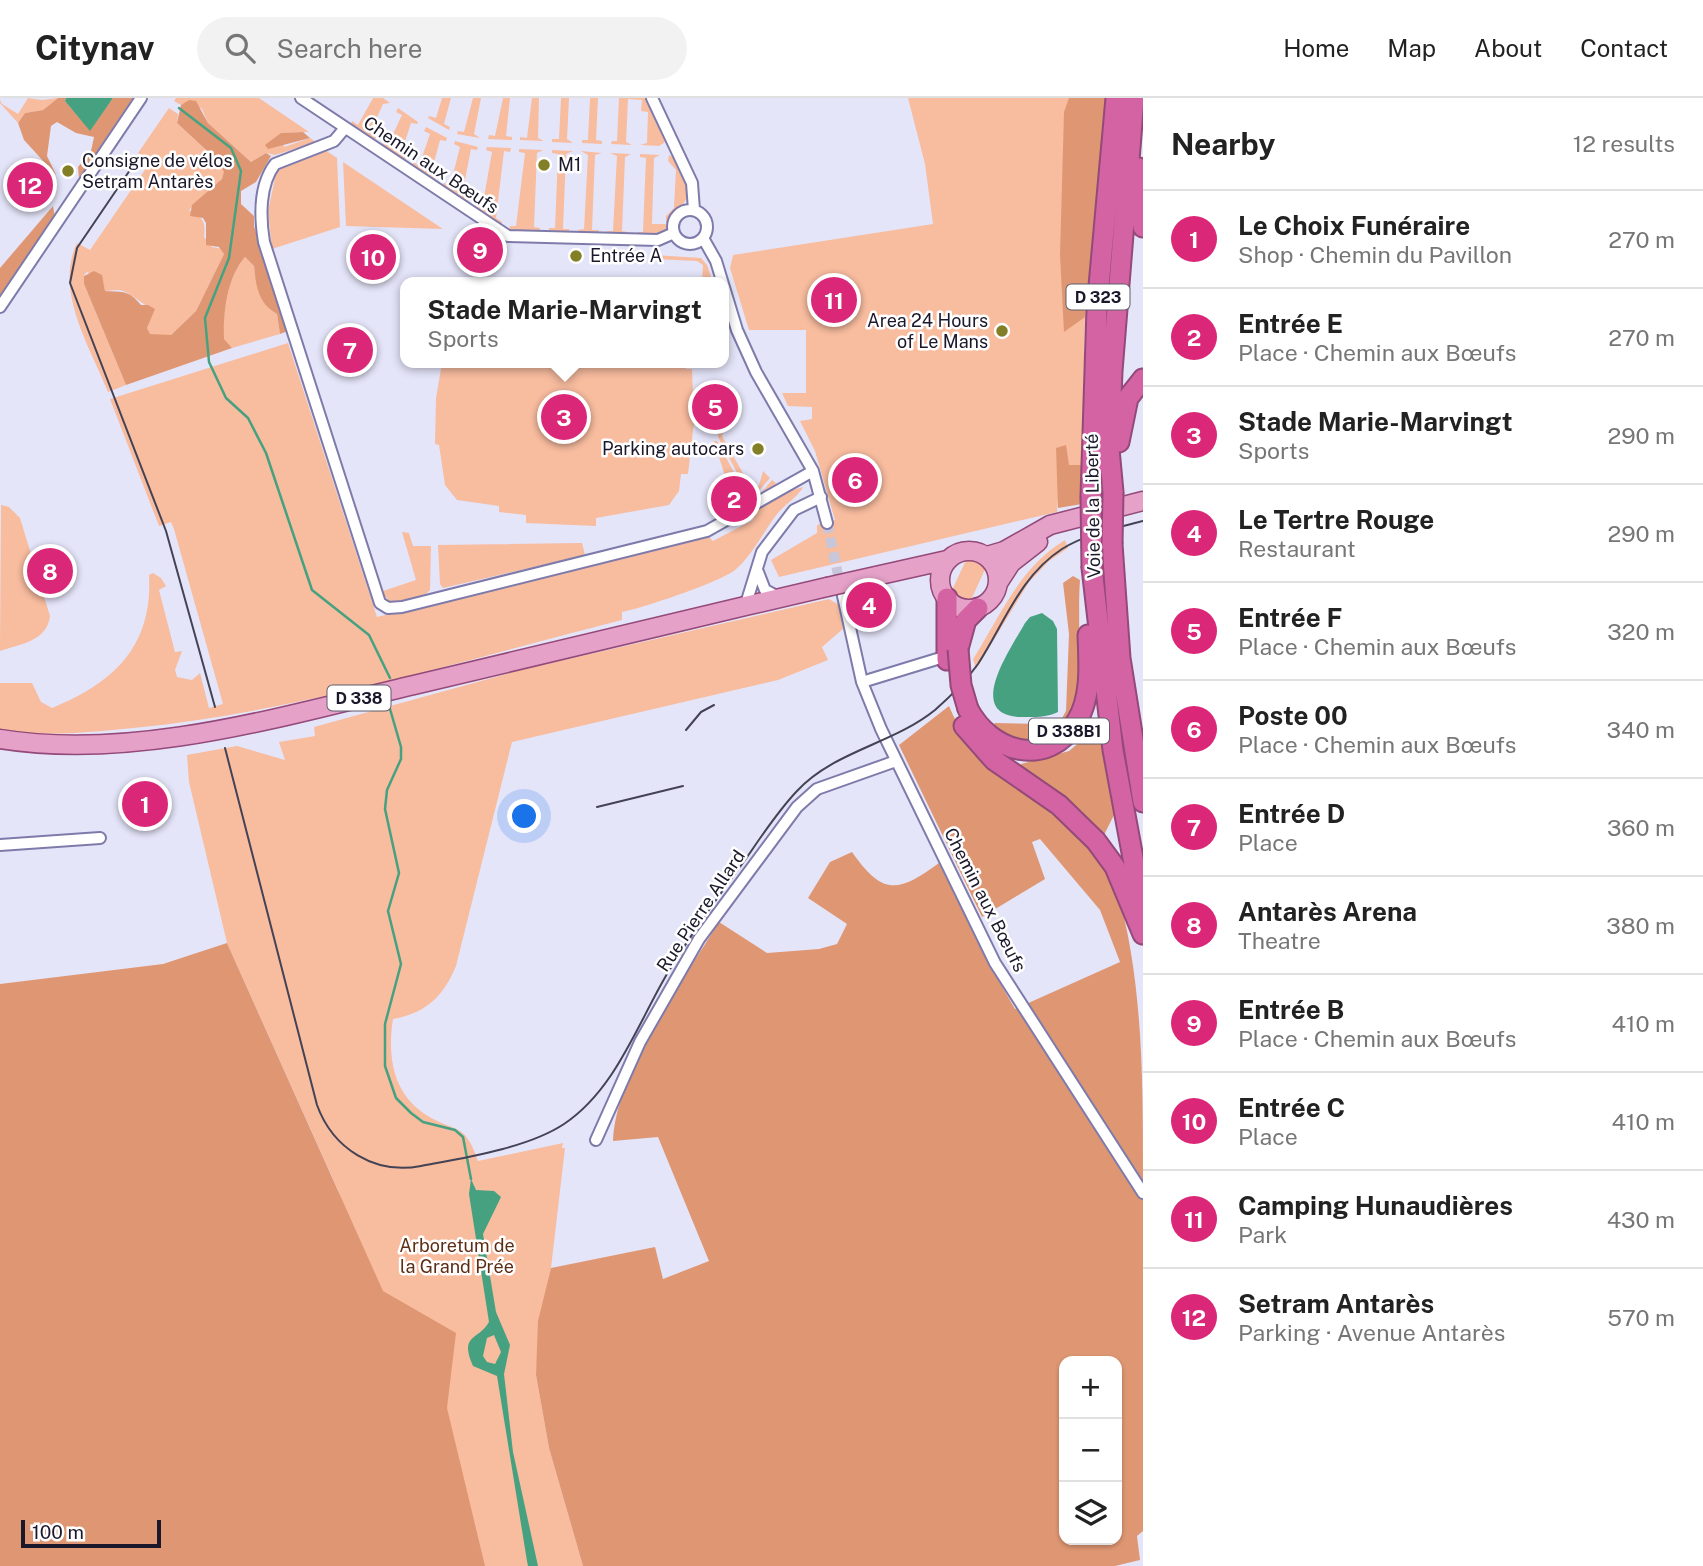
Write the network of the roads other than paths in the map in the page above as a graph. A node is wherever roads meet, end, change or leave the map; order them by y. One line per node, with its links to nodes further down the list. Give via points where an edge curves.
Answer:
1 (141, 98): 14 (street)
2 (301, 98): 7 (street, Chemin aux Bœufs)
3 (652, 98): 8 (street, via 692,183)
4 (1116, 98): 24 (highway, Voie de la Liberté / D 323, bridge, via 1097,308)
5 (1134, 98): 17 (highway, Voie de la Liberté / D 323, via 1112,371 1109,449)
6 (1143, 98): 9 (highway, via 1139,183)
7 (345, 128): 10 (street, Chemin aux Bœufs, via 508,236 658,240); 16 (street, via 334,141 275,164 265,189 261,225 380,603 402,607 707,531)
8 (694, 210): 10 (street, via 680,214); 11 (street, via 705,218)
9 (1143, 227)
10 (674, 233): 11 (street, via 688,244)
11 (704, 238): 12 (street)
12 (721, 277)
13 (729, 304): 16 (street, via 756,372)
14 (0, 307)
15 (1143, 379): 17 (highway, via 1126,406)
16 (813, 471): 18 (street)
17 (1113, 492): 38 (highway, Voie de la Liberté / D 323, bridge, via 1112,544 1121,658)
18 (821, 497): 21 (street); 25 (street, via 794,510 762,552)
19 (1143, 501): 20 (main road)
20 (1071, 521): 22 (main road, via 1051,525); 27 (main road, via 1011,563)
21 (827, 523)
22 (987, 556): 23 (main road, via 966,550); 27 (main road, via 996,568)
23 (947, 560): 26 (main road, D 338); 29 (main road, via 940,574)
24 (1092, 568): 35 (highway, D 338B1, via 1087,597 1087,694 1077,722 1040,748 1015,750 989,736); 41 (highway, Voie de la Liberté / D 323, via 1113,750)
25 (757, 569): 30 (street, via 765,590); 31 (street)
26 (890, 574): 28 (main road, D 338); 29 (main road, D 338, via 918,578)
27 (998, 583): 32 (main road, via 992,598)
28 (839, 588): 30 (main road, D 338); 34 (street, Chemin aux Bœufs)
29 (944, 594): 32 (main road, via 961,608); 33 (highway)
30 (781, 598): 31 (main road, D 338)
31 (745, 607): 36 (main road, D 338, via 231,727 101,742)
32 (978, 608): 33 (highway, via 966,620)
33 (951, 655): 34 (street); 35 (highway, via 950,685)
34 (862, 682): 37 (street, Chemin aux Bœufs)
35 (964, 714): 42 (highway, via 975,741 994,760 1059,805 1096,841 1115,867)
36 (0, 739)
37 (896, 761): 43 (street, Rue Pierre Allard, via 817,789 797,807 699,939 640,1042); 44 (street, Chemin aux Bœufs, via 995,963)
38 (1143, 802)
39 (100, 838): 40 (street)
40 (0, 845)
41 (1143, 912)
42 (1143, 933)
43 (596, 1140)
44 (1143, 1193)

